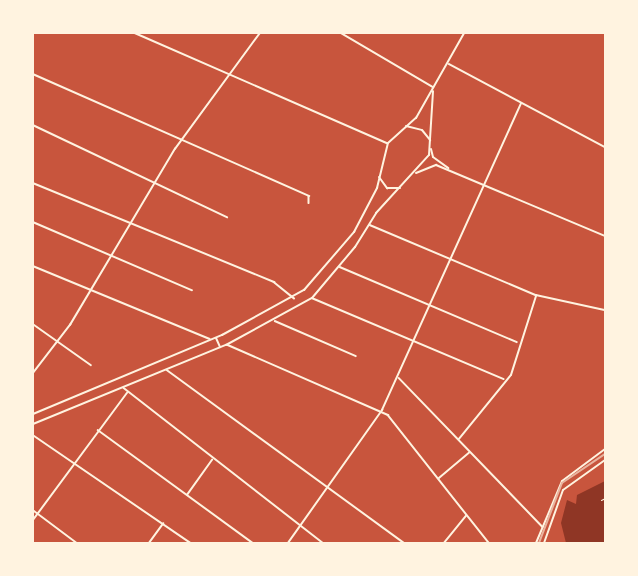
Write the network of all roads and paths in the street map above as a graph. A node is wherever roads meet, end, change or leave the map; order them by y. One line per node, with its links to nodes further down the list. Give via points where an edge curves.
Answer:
1 (135, 33): 7 (street)
2 (260, 33): 7 (street)
3 (341, 33): 8 (street)
4 (464, 33): 5 (main road)
5 (449, 64): 8 (main road); 9 (street)
6 (33, 74): 12 (street)
7 (229, 74): 12 (street); 13 (street)
8 (433, 89): 11 (main road); 14 (main road)
9 (521, 104): 15 (street); 22 (street)
10 (33, 124): 20 (street)
11 (406, 126): 13 (main road); 14 (main road, via 422,129)
12 (183, 142): 20 (street); 24 (street, via 309,196)
13 (388, 143): 19 (main road)
14 (431, 143): 16 (main road)
15 (605, 147)
16 (431, 149): 17 (main road, via 437,162); 18 (main road)
17 (456, 172): 18 (main road, via 431,164); 22 (main road)
18 (416, 173): 23 (main road)
19 (378, 175): 23 (main road, via 387,188); 37 (main road, via 373,198 348,241)
20 (154, 182): 25 (street); 27 (street)
21 (33, 183): 27 (street)
22 (482, 183): 29 (main road); 31 (street)
23 (401, 188): 28 (main road)
24 (309, 203)
25 (227, 217)
26 (33, 222): 30 (street)
27 (127, 223): 30 (street); 37 (street, via 274,282)
28 (369, 224): 31 (street); 33 (main road)
29 (605, 236)
30 (111, 253): 34 (street); 35 (street)
31 (448, 259): 36 (street); 39 (street)
32 (33, 266): 34 (street)
33 (339, 267): 38 (main road); 39 (street)
34 (90, 290): 44 (street); 45 (street)
35 (192, 290)
36 (536, 295): 40 (street); 46 (street, via 537,305)
37 (294, 298): 43 (main road)
38 (312, 298): 41 (main road); 47 (street)
39 (431, 306): 46 (street); 47 (street)
40 (605, 310)
41 (275, 321): 48 (main road); 50 (street)
42 (33, 324): 45 (street)
43 (216, 338): 44 (main road); 49 (main road)
44 (211, 340): 59 (main road)
45 (58, 342): 51 (street); 53 (street)
46 (518, 342): 55 (street, via 511,375)
47 (415, 343): 54 (street); 55 (street)
48 (226, 345): 49 (main road); 58 (street)
49 (220, 347): 52 (main road)
50 (356, 356)
51 (91, 365)
52 (167, 370): 56 (main road); 70 (street)
53 (33, 373)
54 (399, 378): 58 (street); 63 (street)
55 (504, 379): 63 (street, via 496,399)
56 (124, 388): 57 (street); 60 (main road)
57 (128, 393): 61 (street); 66 (street)
58 (382, 410): 69 (street); 70 (street)
59 (33, 414)
60 (33, 424)
61 (98, 430): 68 (street); 71 (street)
62 (33, 435): 68 (street)
63 (459, 439): 65 (street)
64 (605, 449): 80 (main road, via 562,481)
65 (470, 452): 69 (street); 80 (street)
66 (213, 459): 71 (street); 79 (street)
67 (605, 460): 91 (main road, via 562,490)
68 (75, 464): 75 (street); 78 (street)
69 (438, 479): 76 (street)
70 (327, 487): 79 (street); 87 (street)
71 (186, 495): 84 (street)
72 (605, 498): 73 (path)
73 (601, 500)
74 (33, 510): 75 (street)
75 (38, 514): 77 (street); 81 (street)
76 (466, 515): 88 (street); 89 (street)
77 (33, 520)
78 (164, 524): 82 (street); 83 (street)
79 (300, 526): 85 (street); 86 (street)
80 (543, 528): 90 (main road)
81 (77, 543)
82 (148, 543)
83 (190, 543)
84 (253, 543)
85 (288, 543)
86 (323, 543)
87 (404, 543)
88 (444, 543)
89 (489, 543)
90 (536, 543)
91 (544, 543)

